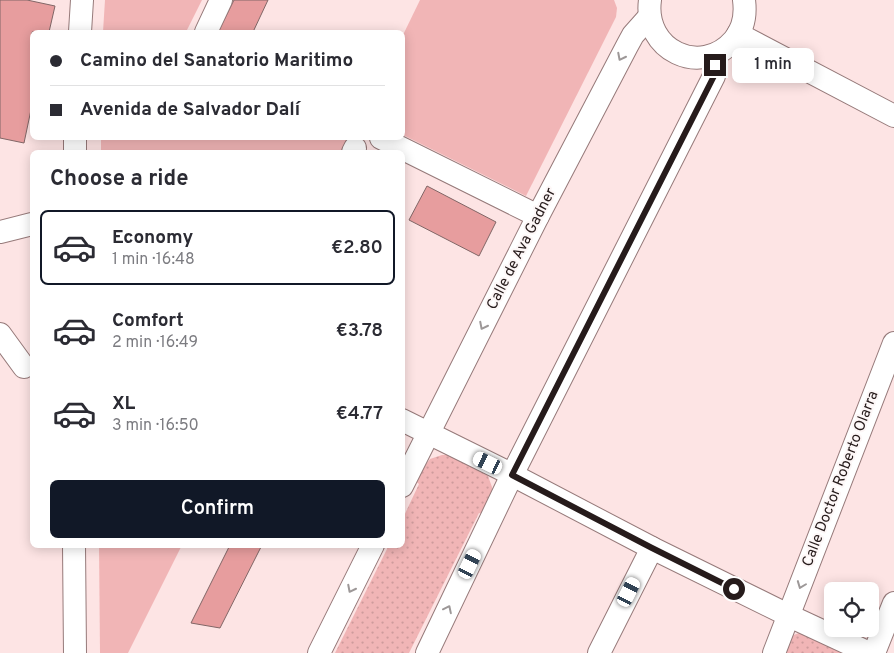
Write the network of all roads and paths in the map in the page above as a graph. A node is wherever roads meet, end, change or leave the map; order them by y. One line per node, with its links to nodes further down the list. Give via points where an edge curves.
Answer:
1 (82, 0): 5 (street)
2 (221, 0): 6 (street)
3 (746, 3): 7 (street, via 744,22)
4 (649, 9): 8 (street, via 654,31 674,52 702,58); 11 (street, Calle de Ava Gadner, one-way to 11)
5 (80, 30)
6 (207, 30)
7 (738, 34): 8 (street, via 729,46); 9 (street)
8 (716, 54): 19 (street, via 714,76)
9 (894, 116)
10 (385, 140): 11 (street)
11 (538, 216): 18 (street, Calle de Ava Gadner, one-way to 18)
12 (30, 224): 13 (street)
13 (0, 232)
14 (0, 334): 16 (street)
15 (894, 343): 25 (street, Calle Doctor Roberto Olarra, one-way to 25)
16 (24, 367)
17 (405, 422): 18 (street)
18 (430, 434): 19 (street); 20 (street, Calle de Ava Gadner)
19 (512, 475): 23 (street); 28 (street, one-way to 19)
20 (405, 480)
21 (74, 548): 26 (street)
22 (372, 548): 27 (street, one-way to 27)
23 (652, 548): 25 (street); 29 (street)
24 (894, 603): 32 (street)
25 (789, 615): 30 (street, Calle Doctor Roberto Olarra); 31 (street)
26 (75, 653)
27 (319, 653)
28 (427, 653)
29 (599, 653)
30 (774, 653)
31 (869, 653)
32 (874, 653)

